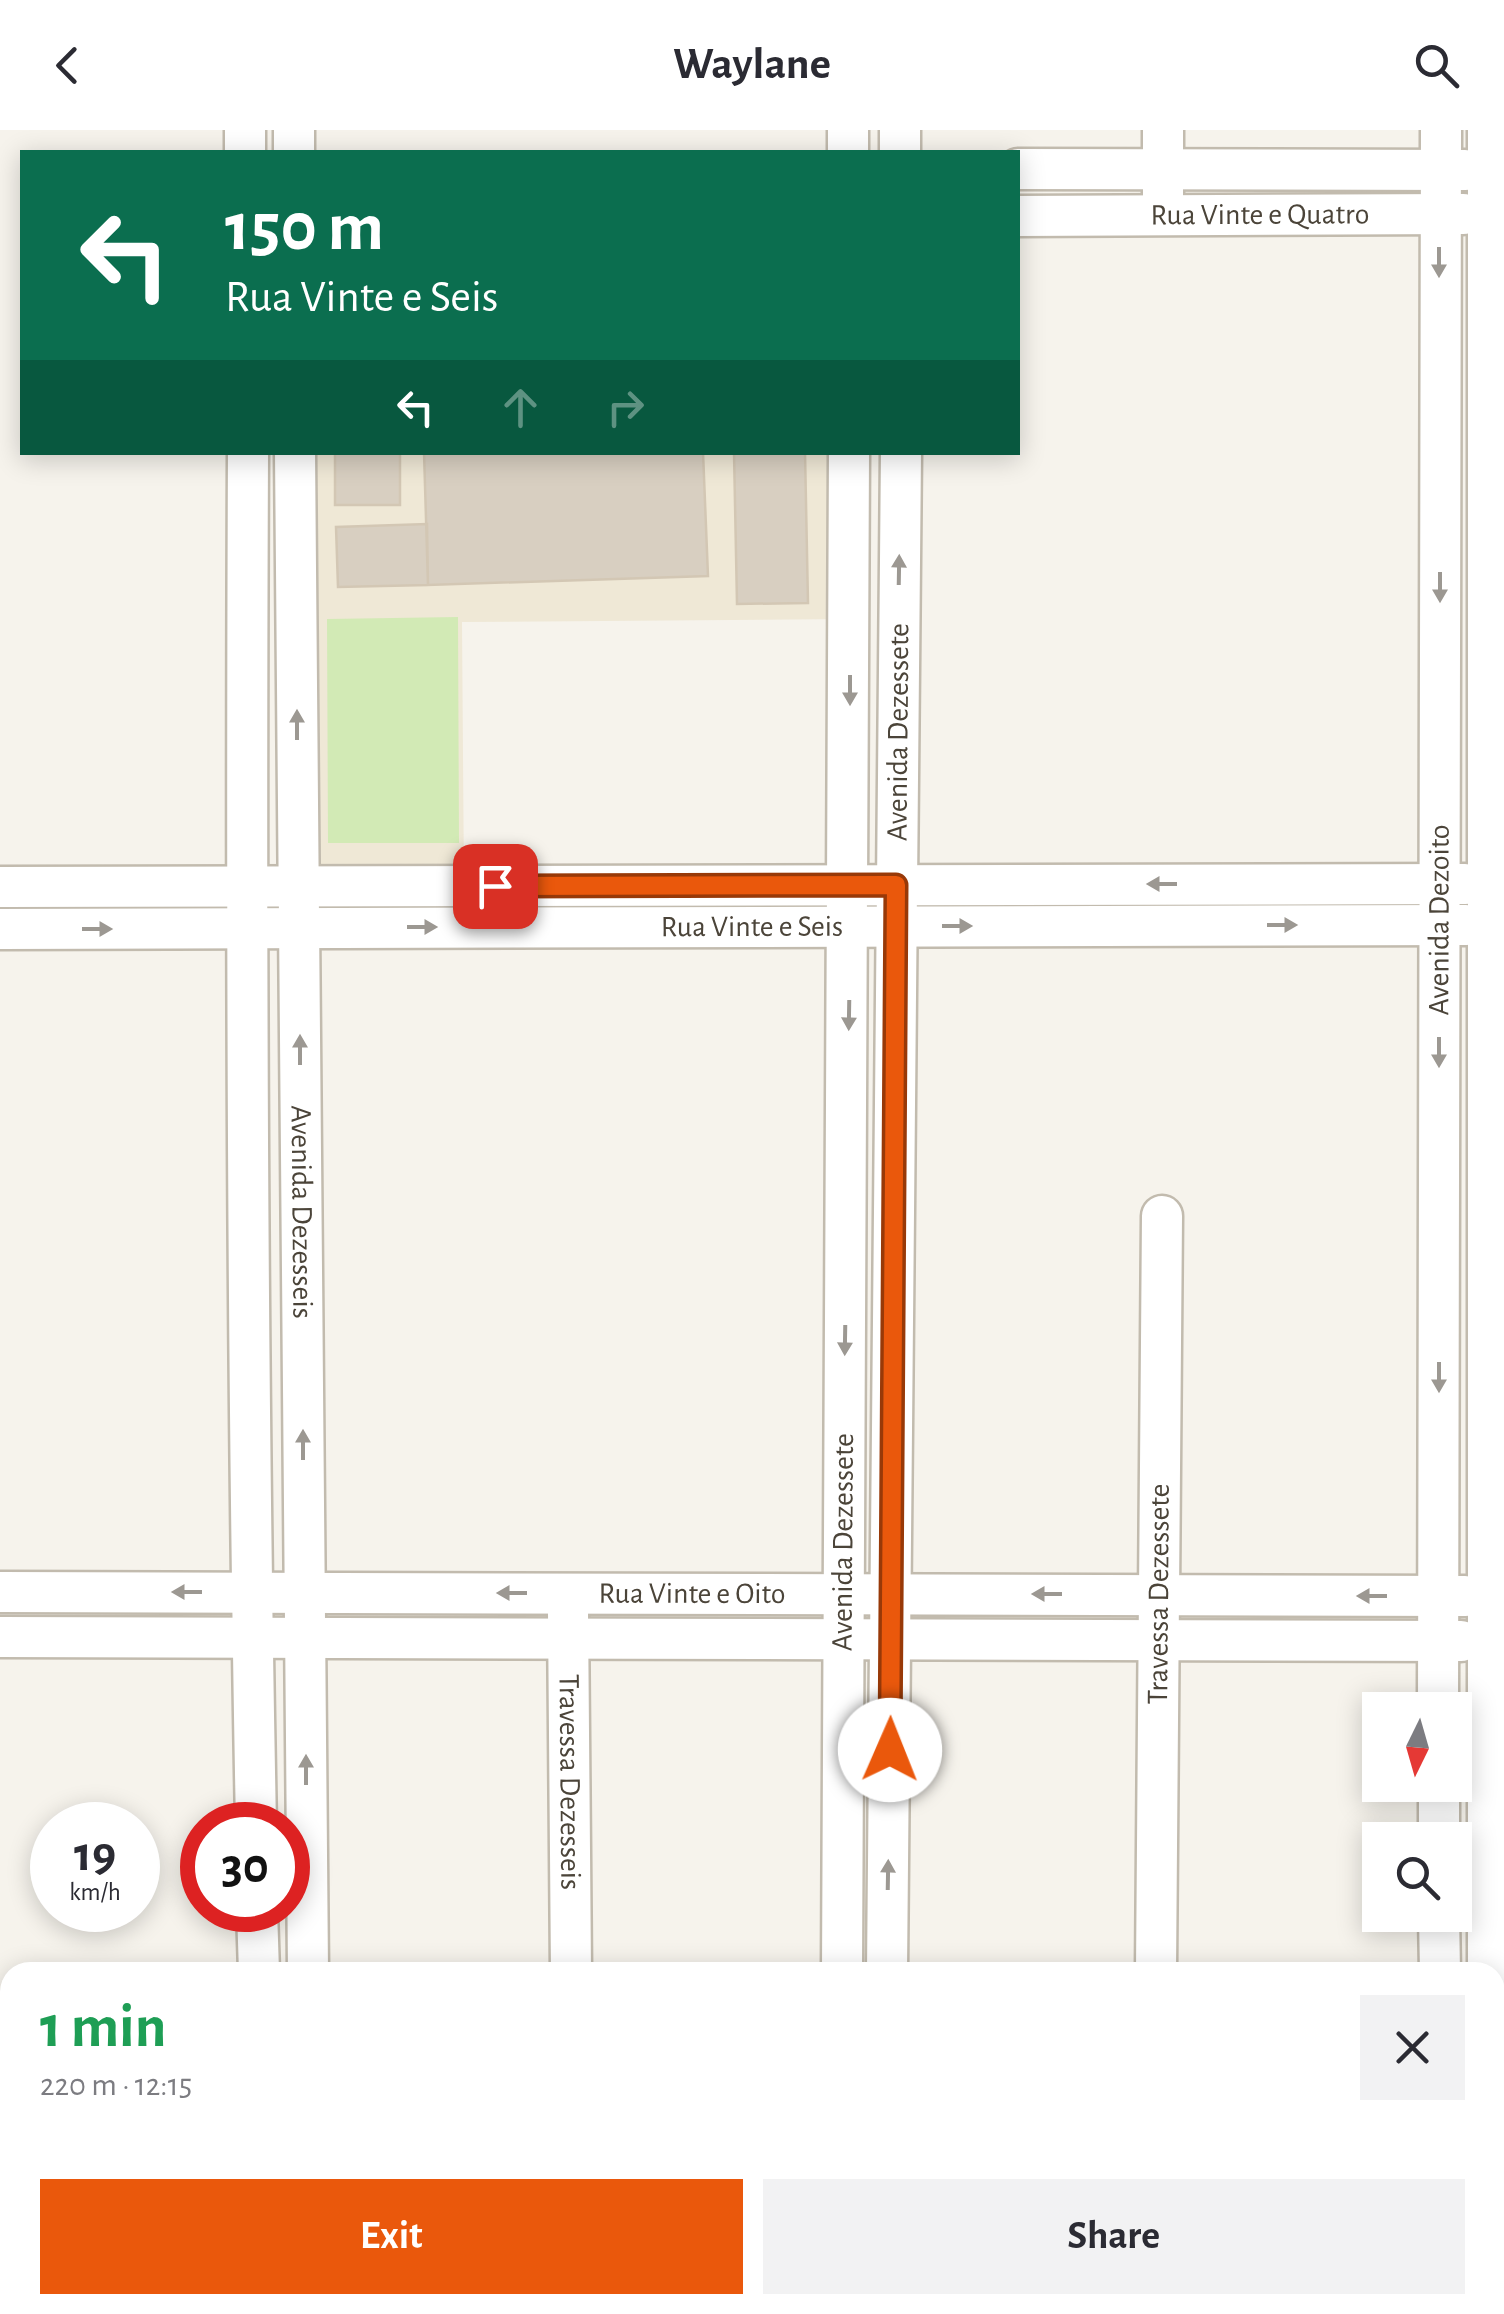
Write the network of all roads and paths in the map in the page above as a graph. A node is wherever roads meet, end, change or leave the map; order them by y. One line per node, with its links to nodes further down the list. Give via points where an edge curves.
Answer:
1 (1441, 130): 5 (street, Avenida Dezoito)
2 (1488, 130): 6 (street, Avenida Dezoito)
3 (1163, 150): 4 (street, Rua Vinte e Quatro); 5 (street, Rua Vinte e Quatro); 9 (street)
4 (1020, 169)
5 (1441, 170): 6 (street, Rua Vinte e Quatro); 8 (street, Avenida Dezoito)
6 (1496, 170): 7 (street, Avenida Dezoito)
7 (1496, 213): 8 (street, Rua Vinte e Quatro); 16 (street, Avenida Dezoito)
8 (1439, 214): 9 (street, Rua Vinte e Quatro); 15 (street, Avenida Dezoito, one-way to 15)
9 (1163, 215): 10 (street, Rua Vinte e Quatro)
10 (1020, 216)
11 (248, 455): 20 (street, Avenida Dezesseis)
12 (295, 455): 21 (street, Avenida Dezesseis, one-way to 12)
13 (849, 455): 17 (street, Avenida Dezessete, one-way to 17)
14 (900, 455): 18 (street, Avenida Dezessete, one-way to 14)
15 (1441, 884): 16 (street, Rua Vinte e Seis); 18 (street, Rua Vinte e Seis, one-way to 18); 22 (street, Avenida Dezoito)
16 (1496, 884): 23 (street, Avenida Dezoito)
17 (851, 885): 18 (street, Rua Vinte e Seis); 21 (street, Rua Vinte e Seis); 24 (street, Avenida Dezessete)
18 (896, 885): 25 (street, Avenida Dezessete)
19 (0, 887): 20 (street, Rua Vinte e Seis)
20 (246, 887): 21 (street, Rua Vinte e Seis); 26 (street, Avenida Dezesseis)
21 (298, 887): 27 (street, Avenida Dezesseis)
22 (1438, 925): 23 (street, Rua Vinte e Seis); 25 (street, Rua Vinte e Seis, one-way to 22); 37 (street, Avenida Dezoito, one-way to 37)
23 (1496, 925): 38 (street, Avenida Dezoito)
24 (850, 926): 25 (street, Rua Vinte e Seis); 27 (street, Rua Vinte e Seis, one-way to 24); 34 (street, Avenida Dezessete, one-way to 34)
25 (896, 926): 35 (street, Avenida Dezessete)
26 (246, 928): 27 (street, Rua Vinte e Seis); 28 (street, Rua Vinte e Seis, one-way to 26); 31 (street, Avenida Dezesseis)
27 (299, 928): 32 (street, Avenida Dezesseis, one-way to 27)
28 (0, 929)
29 (1162, 1216): 36 (street, Travessa Dezessete)
30 (0, 1592): 31 (street, Rua Vinte e Oito, one-way to 30)
31 (250, 1592): 32 (street, Rua Vinte e Oito); 40 (street, Avenida Dezesseis)
32 (304, 1592): 33 (street, Rua Vinte e Oito, one-way to 32); 41 (street, Avenida Dezesseis)
33 (568, 1592): 34 (street, Rua Vinte e Oito); 42 (street, Travessa Dezesseis)
34 (842, 1594): 35 (street, Rua Vinte e Oito); 43 (street, Avenida Dezessete)
35 (892, 1594): 36 (street, Rua Vinte e Oito, one-way to 35); 44 (street, Avenida Dezessete)
36 (1159, 1595): 37 (street, Rua Vinte e Oito, one-way to 36); 45 (street, Travessa Dezessete)
37 (1440, 1596): 38 (street, Rua Vinte e Oito); 47 (street, Avenida Dezoito)
38 (1495, 1596): 46 (street, Avenida Dezoito)
39 (0, 1637): 40 (street, Rua Vinte e Oito)
40 (252, 1637): 41 (street, Rua Vinte e Oito); 49 (street, Avenida Dezesseis)
41 (306, 1637): 42 (street, Rua Vinte e Oito); 53 (street, Avenida Dezesseis, one-way to 41)
42 (568, 1638): 43 (street, Rua Vinte e Oito); 54 (street, Travessa Dezesseis)
43 (841, 1639): 44 (street, Rua Vinte e Oito); 55 (street, Avenida Dezessete)
44 (892, 1639): 45 (street, Rua Vinte e Oito); 56 (street, Avenida Dezessete, one-way to 44)
45 (1158, 1640): 47 (street, Rua Vinte e Oito); 57 (street, Travessa Dezessete)
46 (1496, 1641): 47 (street, Rua Vinte e Oito); 59 (street, Avenida Dezoito)
47 (1438, 1642): 48 (street, Avenida Dezoito)
48 (1438, 1692)
49 (256, 1802)
50 (258, 1932): 52 (street)
51 (1439, 1932): 58 (street)
52 (258, 1962)
53 (308, 1962)
54 (571, 1962)
55 (842, 1962)
56 (887, 1962)
57 (1156, 1962)
58 (1440, 1962)
59 (1488, 1962)

